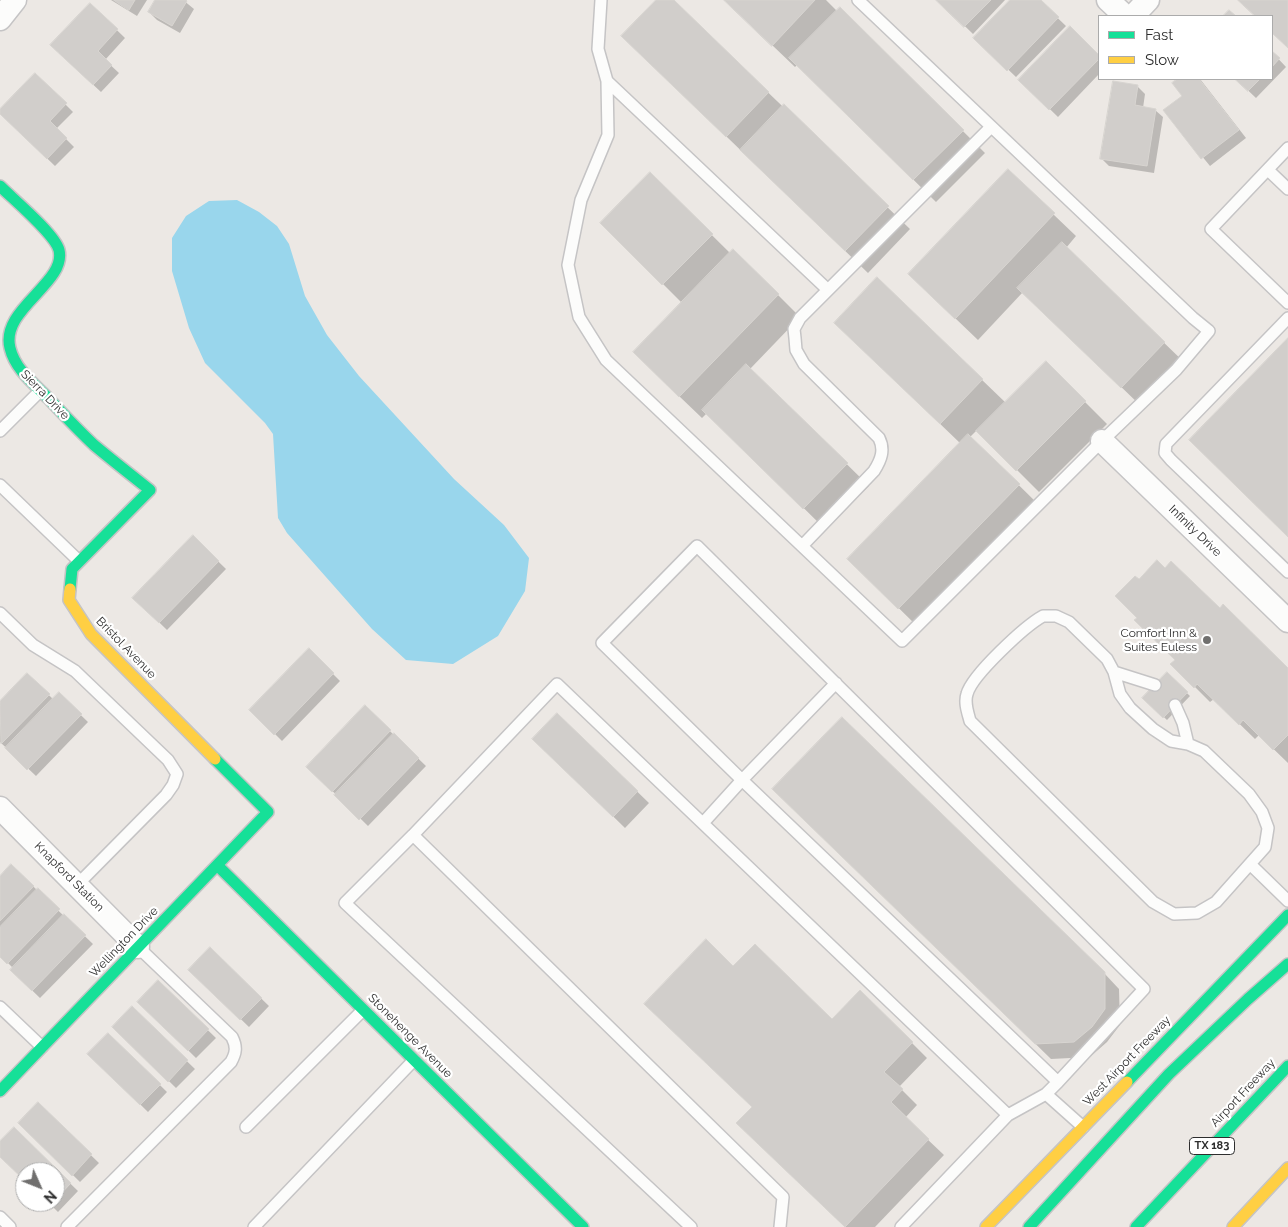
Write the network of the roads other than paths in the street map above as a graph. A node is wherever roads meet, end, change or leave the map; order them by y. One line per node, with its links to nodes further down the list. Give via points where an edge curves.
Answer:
1 (601, 0): 7 (lane, via 598,49)
2 (858, 0): 8 (lane)
3 (1108, 0): 5 (street)
4 (1148, 0): 6 (street)
5 (1124, 15)
6 (1134, 15)
7 (606, 81): 13 (lane); 21 (lane, via 608,135 581,200 568,265 579,317 606,360)
8 (991, 127): 13 (lane); 18 (lane, via 1209,331 1176,370)
9 (1288, 148): 10 (lane)
10 (1268, 170): 12 (lane); 14 (lane, via 1211,229)
11 (0, 186): 16 (main road, Sierra Drive, via 43,228 59,250 59,262 17,315 10,331 9,346 16,365)
12 (1288, 189)
13 (827, 289): 21 (lane, via 794,329 796,350 804,364 879,438 882,452 874,471)
14 (1288, 303)
15 (1288, 318): 23 (lane, via 1166,444 1166,453)
16 (40, 391): 17 (lane); 20 (main road, Sierra Drive, via 93,444)
17 (0, 431)
18 (1102, 441): 21 (lane, via 902,641); 25 (street, Infinity Drive)
19 (0, 484): 22 (lane)
20 (150, 490): 22 (main road, Bristol Avenue)
21 (802, 546)
22 (79, 561): 33 (main road, Bristol Avenue, via 72,569 69,600 91,634)
23 (1288, 572)
24 (0, 613): 38 (lane, via 33,645 75,670 168,760 177,774 166,795)
25 (1288, 621)
26 (1114, 672): 28 (lane); 30 (lane, via 1120,694 1130,708 1171,741); 37 (lane, via 1107,659 1069,622 1056,616 1043,616 1019,633 974,680 966,695 966,709 970,721 1153,902 1174,914 1197,913 1216,902)
27 (836, 683): 31 (lane); 31 (lane, via 697,546 602,643); 48 (lane, via 1144,989)
28 (1155, 685)
29 (1175, 705): 30 (lane)
30 (1188, 744): 37 (lane, via 1204,751 1250,794 1262,812 1268,828 1265,847)
31 (742, 780): 34 (lane); 48 (lane)
32 (0, 808): 38 (street, Knapford Station)
33 (268, 812): 36 (main road, Wellington Drive)
34 (703, 823): 35 (lane, via 557,684); 51 (lane)
35 (413, 835): 60 (lane, via 345,903); 61 (lane, via 783,1197)
36 (217, 865): 41 (main road, Wellington Drive); 44 (main road, Stonehenge Avenue)
37 (1251, 865): 39 (lane)
38 (77, 885): 41 (street, Knapford Station)
39 (1288, 901)
40 (1288, 915): 53 (main road, West Airport Freeway)
41 (138, 947): 45 (main road, Wellington Drive); 57 (lane, via 232,1037 236,1054)
42 (1288, 964): 64 (main road, via 1169,1074)
43 (0, 1007): 45 (lane)
44 (363, 1010): 46 (main road, Stonehenge Avenue); 52 (lane)
45 (42, 1047): 49 (main road, Wellington Drive)
46 (414, 1060): 58 (lane); 59 (main road, Stonehenge Avenue)
47 (1288, 1066): 65 (main road, Airport Freeway / TX 183)
48 (1058, 1082): 50 (lane)
49 (0, 1091)
50 (1046, 1094): 51 (lane); 53 (lane)
51 (1008, 1115): 62 (lane)
52 (246, 1127)
53 (1082, 1127): 63 (main road, West Airport Freeway)
54 (1288, 1168): 66 (main road)
55 (0, 1217): 56 (lane)
56 (10, 1227)
57 (68, 1227)
58 (254, 1227)
59 (583, 1227)
60 (691, 1227)
61 (780, 1227)
62 (901, 1227)
63 (986, 1227)
64 (1029, 1227)
65 (1136, 1227)
66 (1233, 1227)

